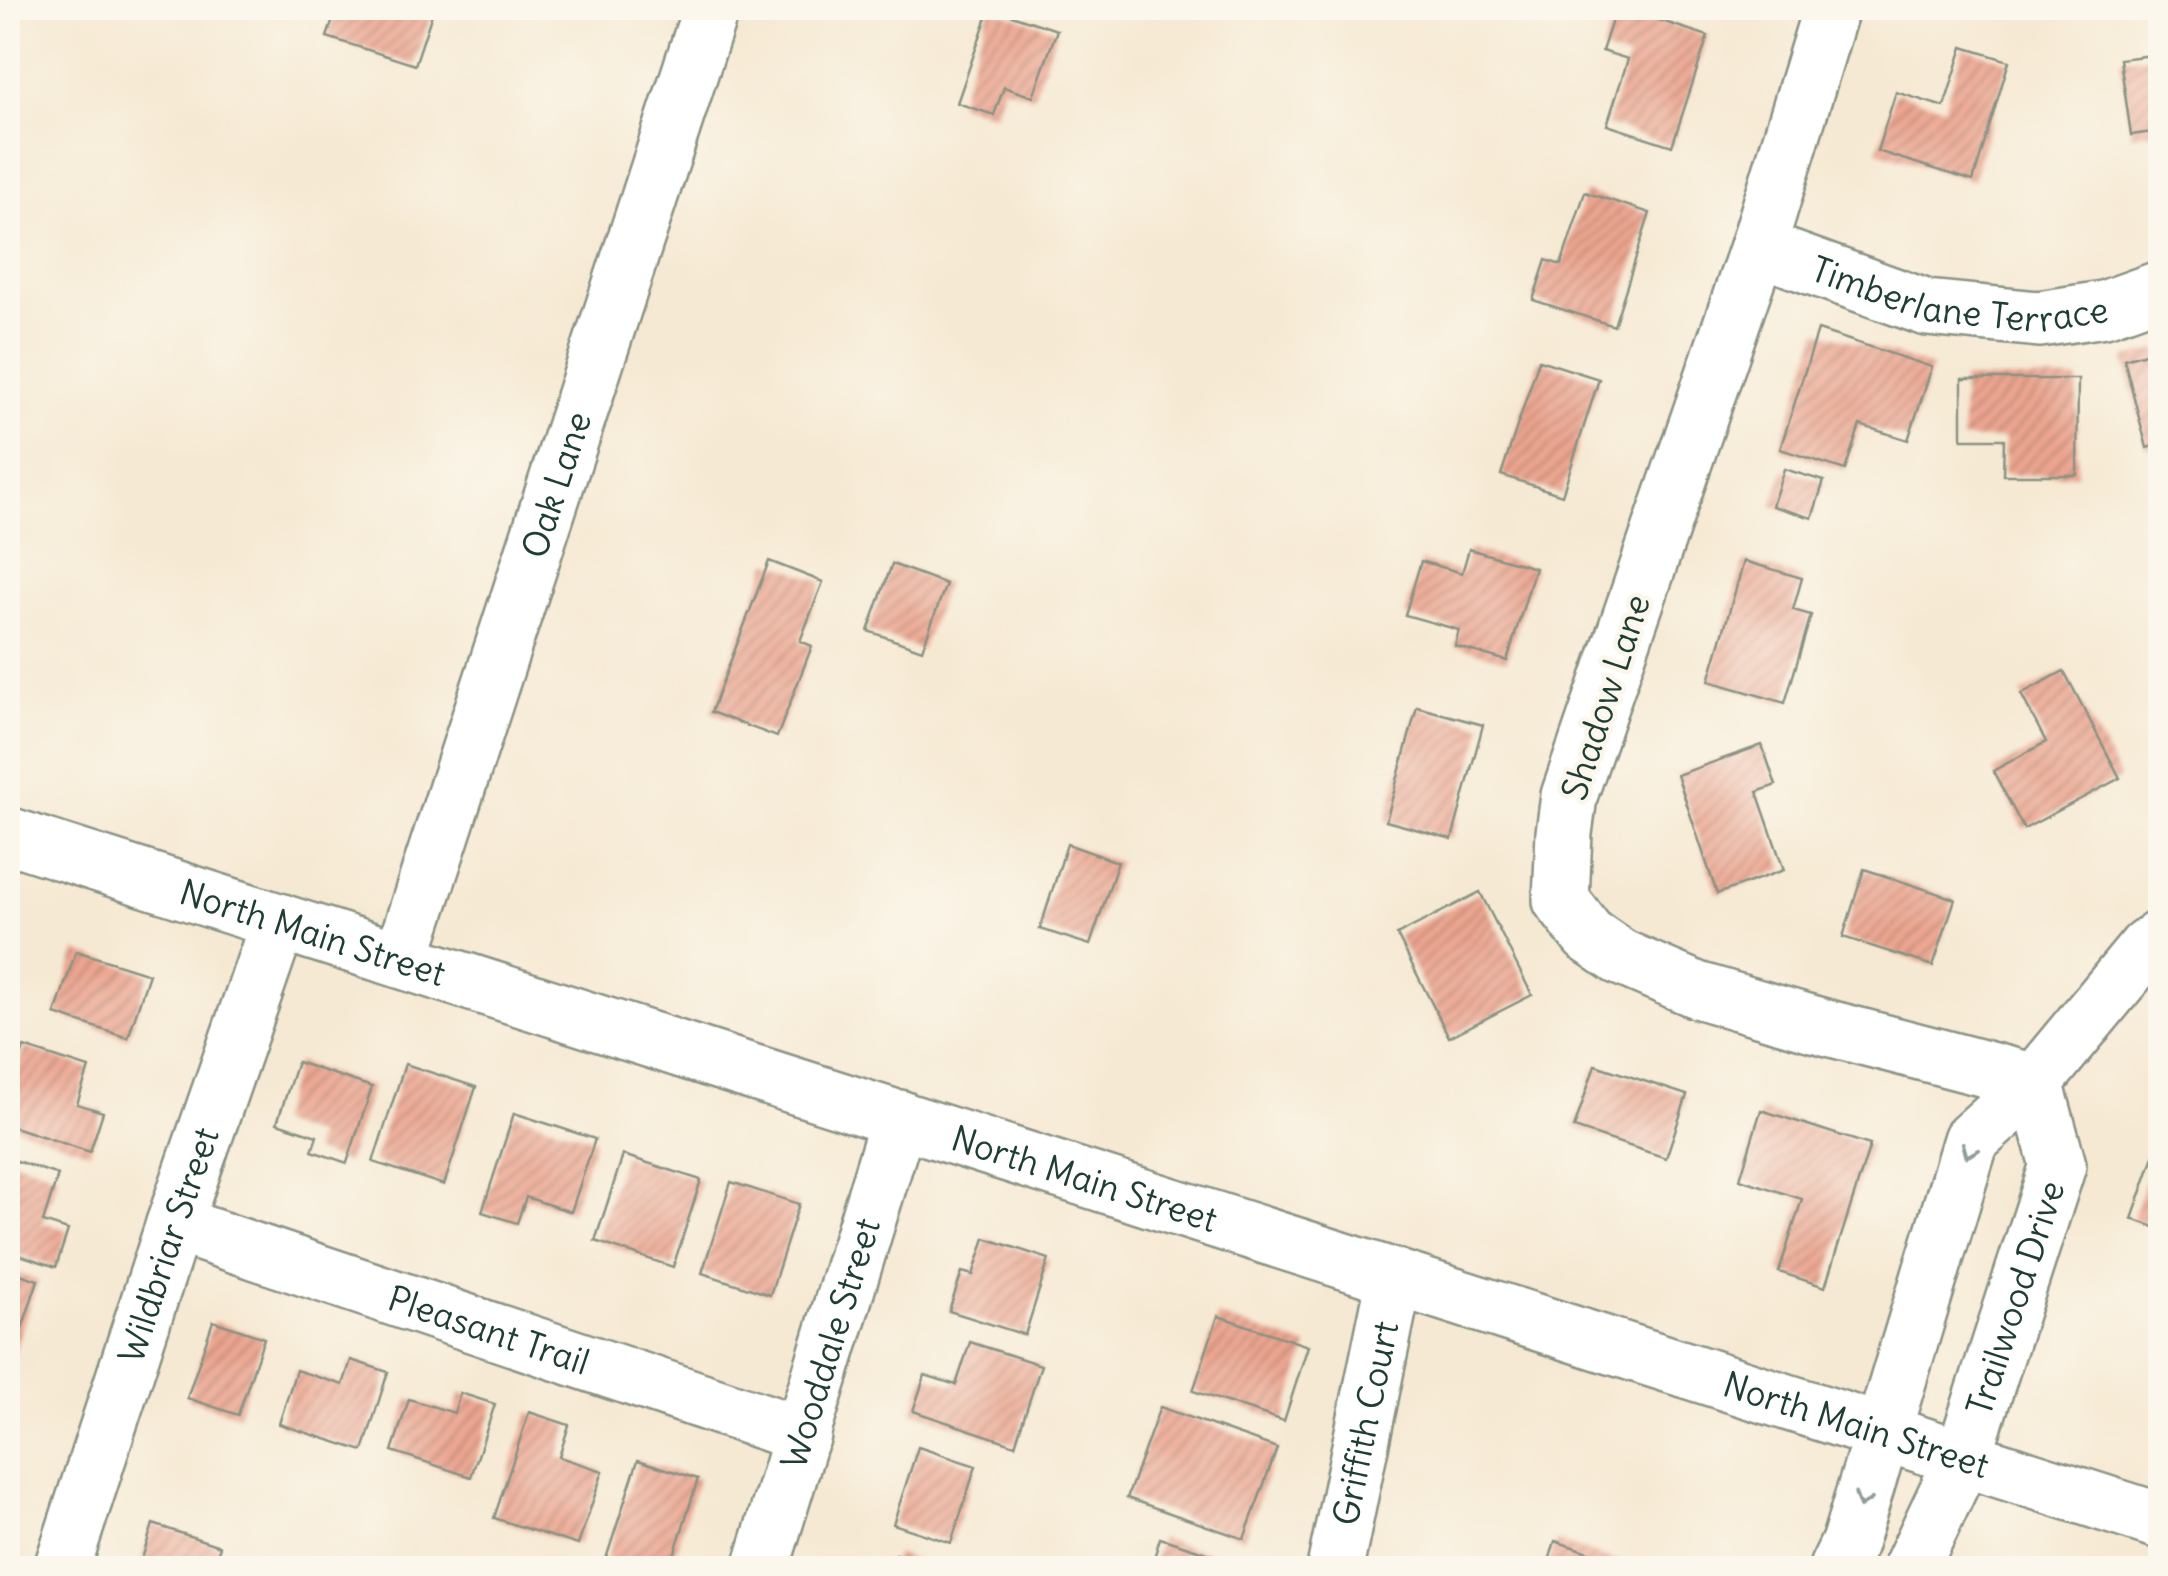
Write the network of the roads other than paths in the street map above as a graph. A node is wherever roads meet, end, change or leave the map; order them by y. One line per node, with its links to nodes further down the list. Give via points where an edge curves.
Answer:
1 (710, 8): 8 (street, Oak Lane)
2 (1831, 8): 3 (street, Shadow Lane)
3 (1758, 246): 4 (street, Timberlane Terrace, via 1927,308 2039,319 2104,310); 9 (street, Shadow Lane, via 1569,796 1561,900 1588,934 1620,957 1697,990)
4 (2160, 290)
5 (8, 834): 6 (street, North Main Street)
6 (279, 921): 8 (street, North Main Street); 11 (street, Wildbriar Street)
7 (2160, 938): 9 (street)
8 (401, 960): 10 (street, North Main Street)
9 (2035, 1082): 13 (street, one-way to 13, via 1971,1140); 15 (street, Trailwood Drive, via 2058,1165)
10 (899, 1118): 12 (street, North Main Street); 14 (street, Wooddale Street)
11 (174, 1224): 14 (street, Pleasant Trail); 17 (street, Wildbriar Street)
12 (1395, 1277): 13 (street, North Main Street); 19 (street, Griffith Court)
13 (1883, 1432): 15 (street, North Main Street); 20 (street, one-way to 20)
14 (804, 1434): 18 (street, Wooddale Street)
15 (1963, 1458): 16 (street, North Main Street); 21 (street, Trailwood Drive)
16 (2160, 1521)
17 (62, 1568)
18 (761, 1568)
19 (1335, 1568)
20 (1837, 1568)
21 (1912, 1568)

